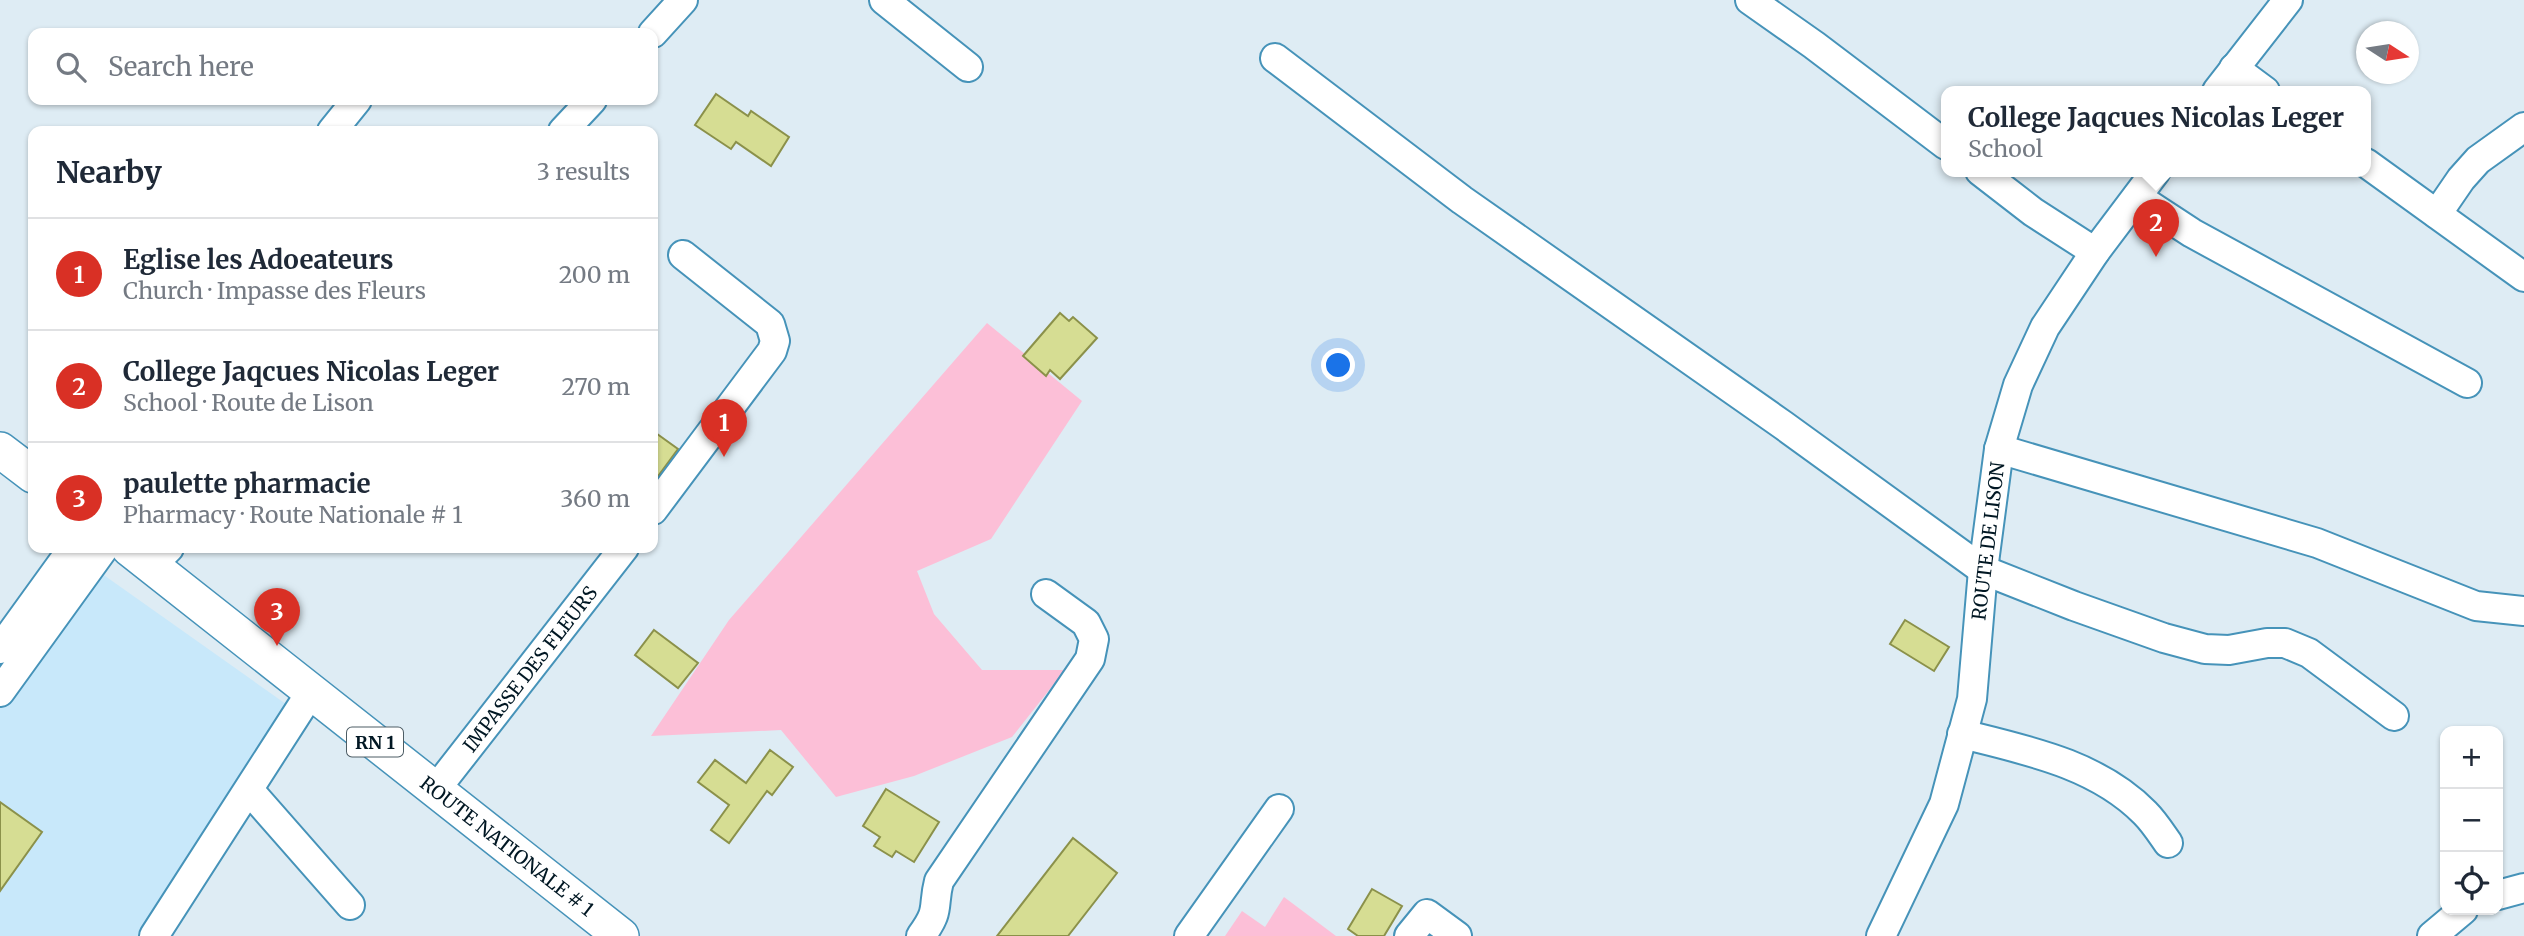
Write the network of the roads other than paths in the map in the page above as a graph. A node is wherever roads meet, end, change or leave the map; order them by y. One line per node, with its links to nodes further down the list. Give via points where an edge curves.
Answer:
1 (683, 0): 5 (street)
2 (884, 0): 7 (street)
3 (1750, 0): 16 (street)
4 (2288, 0): 8 (street)
5 (658, 28)
6 (1275, 58): 34 (street, via 1462,200)
7 (968, 67)
8 (2234, 68): 9 (street); 10 (street)
9 (2221, 86)
10 (2258, 86)
11 (353, 105): 13 (street)
12 (587, 105): 14 (street)
13 (336, 126)
14 (568, 126)
15 (2524, 127): 21 (street, via 2477,160)
16 (1941, 141)
17 (2371, 167): 21 (street)
18 (1988, 177): 22 (street)
19 (2152, 177): 20 (street, ROUTE DE LISON)
20 (2137, 197): 22 (street, ROUTE DE LISON); 25 (street, via 2192,233)
21 (2437, 214): 24 (street)
22 (2095, 252): 26 (street, ROUTE DE LISON, via 2045,327 2018,385)
23 (683, 255): 29 (street, via 770,324 775,341 765,361)
24 (2524, 277)
25 (2467, 383)
26 (1999, 449): 34 (street, ROUTE DE LISON); 36 (street, via 2317,543 2476,606)
27 (0, 450): 28 (main road)
28 (28, 471)
29 (658, 503)
30 (69, 553): 37 (street)
31 (100, 553): 38 (street)
32 (150, 553): 39 (main road, ROUTE NATIONALE # 1 / RN 1)
33 (620, 553): 42 (street, IMPASSE DES FLEURS)
34 (1983, 570): 40 (street, via 2205,649 2285,643 2309,653); 41 (street, ROUTE DE LISON, via 1972,699)
35 (1046, 594): 53 (street, via 1086,623 1094,639 1090,659 939,881 938,907)
36 (2524, 611)
37 (0, 649)
38 (0, 692)
39 (311, 692): 42 (main road, ROUTE NATIONALE # 1 / RN 1); 43 (street)
40 (2394, 716)
41 (1962, 734): 45 (street, via 2047,756 2102,779 2145,812); 56 (street, ROUTE DE LISON, via 1944,804)
42 (436, 789): 52 (main road, ROUTE NATIONALE # 1 / RN 1)
43 (249, 790): 48 (street); 51 (street)
44 (1279, 809): 54 (street)
45 (2168, 843)
46 (2524, 888): 47 (street)
47 (2503, 894)
48 (350, 905)
49 (2457, 915): 57 (street)
50 (1449, 929): 55 (street, via 1427,914)
51 (154, 936)
52 (621, 936)
53 (922, 936)
54 (1189, 936)
55 (1409, 936)
56 (1881, 936)
57 (2432, 936)

